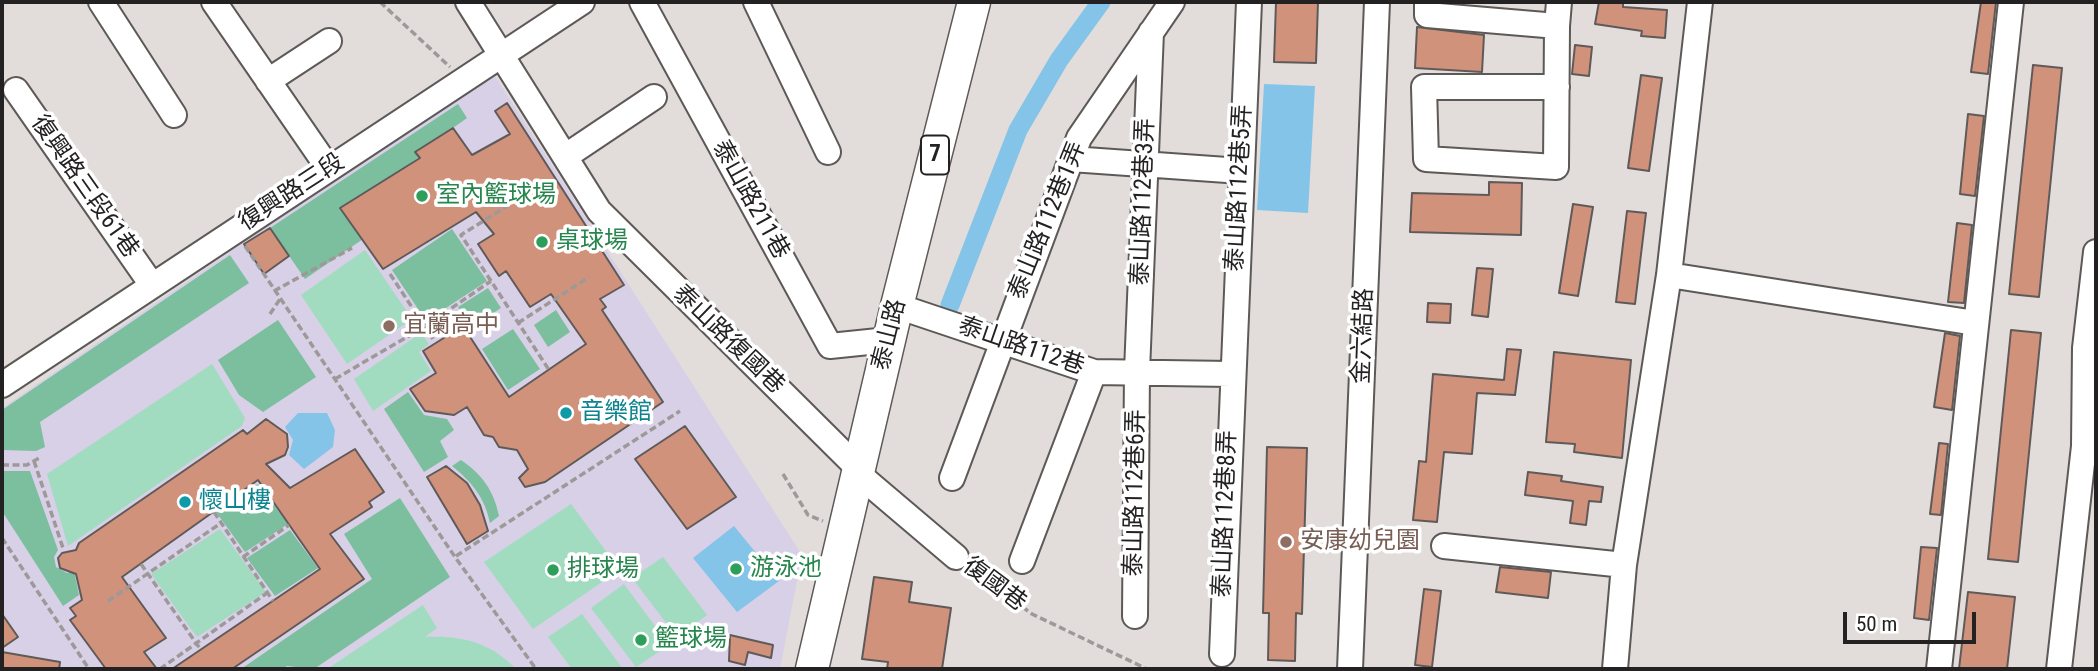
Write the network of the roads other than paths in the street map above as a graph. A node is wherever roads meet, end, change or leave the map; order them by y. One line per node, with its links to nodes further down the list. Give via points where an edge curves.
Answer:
1 (101, 2): 22 (street)
2 (214, 2): 18 (street)
3 (468, 2): 17 (street, 泰山路復國巷)
4 (582, 2): 17 (street, 復興路三段)
5 (642, 2): 35 (street, 泰山路211巷, via 830,346)
6 (756, 2): 23 (street)
7 (1172, 2): 15 (street, 泰山路112巷1弄)
8 (1249, 2): 28 (street, 泰山路112巷5弄)
9 (1377, 2): 49 (street, 金六結路)
10 (1427, 2): 14 (street, via 1427,15)
11 (1700, 2): 30 (street)
12 (2011, 2): 33 (street)
13 (969, 3): 32 (main road, 泰山路 / 7)
14 (1558, 14): 19 (street)
15 (1151, 32): 25 (street, 泰山路112巷1弄, via 1079,138); 26 (street, 泰山路112巷3弄)
16 (329, 41): 18 (street)
17 (502, 55): 24 (street, 泰山路復國巷); 27 (street, 復興路三段)
18 (268, 80): 27 (street)
19 (1557, 87): 19 (street, via 1556,167 1426,159 1424,87)
20 (16, 90): 31 (street, 復興路三段61巷)
21 (654, 97): 24 (street)
22 (174, 114)
23 (828, 152)
24 (566, 156): 40 (street, 泰山路復國巷, via 599,211)
25 (1071, 159): 26 (street); 34 (street, 泰山路112巷1弄)
26 (1146, 164): 28 (street); 36 (street, 泰山路112巷3弄)
27 (329, 169): 31 (street, 復興路三段)
28 (1241, 171): 38 (street, 泰山路112巷5弄)
29 (2096, 251): 52 (street, via 2085,348 2084,446)
30 (1669, 275): 33 (street); 45 (street)
31 (152, 285): 39 (street, 復興路三段)
32 (897, 306): 34 (street, 泰山路112巷); 35 (main road, 泰山路 / 7)
33 (1975, 323): 51 (street)
34 (1002, 339): 37 (street, 泰山路112巷); 41 (street, 泰山路112巷1弄)
35 (888, 340): 40 (main road, 泰山路 / 7)
36 (1137, 371): 37 (street, 泰山路112巷); 38 (street, 泰山路112巷); 46 (street, 泰山路112巷6弄)
37 (1094, 372): 44 (street)
38 (1231, 374): 47 (street, 泰山路112巷8弄)
39 (2, 385)
40 (858, 470): 43 (street, 復國巷); 48 (main road, 泰山路 / 7)
41 (952, 478)
42 (1444, 546): 45 (street)
43 (956, 557)
44 (1022, 561)
45 (1624, 565): 50 (street)
46 (1135, 616)
47 (1222, 654)
48 (812, 669)
49 (1350, 669)
50 (1615, 669)
51 (1938, 669)
52 (2059, 669)

